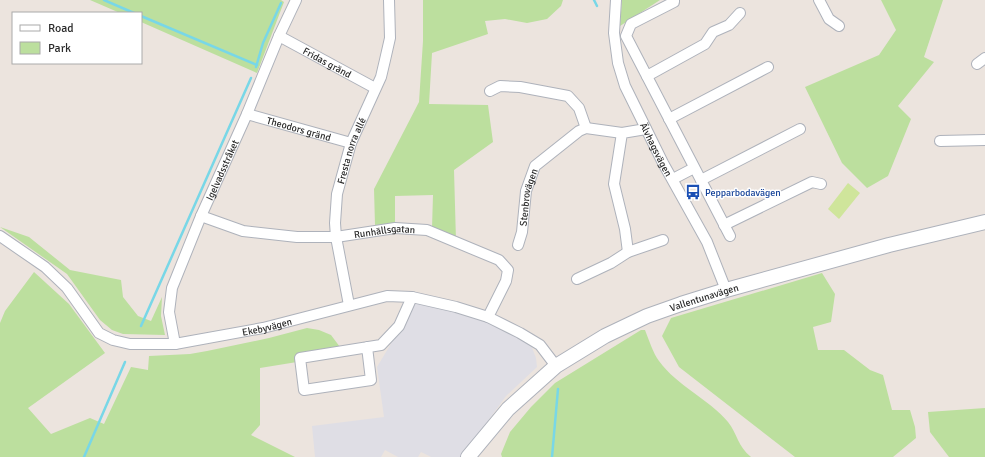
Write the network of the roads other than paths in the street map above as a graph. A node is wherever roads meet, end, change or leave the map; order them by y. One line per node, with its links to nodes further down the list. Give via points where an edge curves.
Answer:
1 (296, 0): 8 (street, Igelvadsstråket)
2 (389, 0): 11 (street, Fresta norra allé, via 390,38 381,77)
3 (616, 0): 16 (street, Älvhagsvägen, via 614,33 618,63)
4 (674, 0): 10 (street, via 631,24 626,36)
5 (819, 0): 7 (street, via 829,19)
6 (740, 13): 10 (street, via 729,25 713,32 705,44)
7 (839, 26)
8 (279, 36): 11 (street, Fridas gränd); 13 (street, Igelvadsstråket)
9 (768, 67): 14 (street)
10 (647, 76): 14 (street)
11 (375, 88): 21 (street, Fresta norra allé)
12 (490, 91): 15 (street, via 500,86 520,87 568,96 579,108)
13 (247, 114): 21 (street, Theodors gränd); 26 (street, Igelvadsstråket)
14 (669, 119): 22 (street)
15 (586, 128): 18 (street); 33 (street, Stenbrovägen, via 535,166 526,191)
16 (646, 129): 18 (street); 23 (street, Älvhagsvägen)
17 (800, 129): 24 (street)
18 (622, 133): 34 (street, via 614,184)
19 (985, 140): 20 (street)
20 (940, 141)
21 (351, 143): 31 (street, Fresta norra allé, via 337,194)
22 (694, 168): 23 (street); 24 (street)
23 (672, 179): 36 (street, Älvhagsvägen, via 707,242)
24 (701, 180): 28 (street)
25 (820, 184): 28 (street, via 812,182)
26 (201, 216): 31 (street, Runhällsgatan, via 243,231 297,237); 40 (street, Igelvadsstråket, via 170,295 169,312)
27 (985, 222): 36 (main road, Vallentunavägen, via 896,243)
28 (724, 225): 30 (street)
29 (0, 236): 40 (street, Ekebyvägen, via 45,267 67,288 99,333 130,344)
30 (730, 236)
31 (336, 237): 38 (street, Fresta norra allé); 39 (street, Runhällsgatan, via 395,228 427,230 499,260 508,270 506,281)
32 (663, 240): 34 (street)
33 (518, 246)
34 (628, 252): 35 (street)
35 (577, 279)
36 (726, 290): 42 (main road, Vallentunavägen, via 646,316 605,336)
37 (412, 297): 38 (street, Ekebyvägen, via 387,296); 39 (street, Ekebyvägen); 41 (street, via 399,326 381,344)
38 (349, 305): 40 (street, Ekebyvägen, via 264,328)
39 (488, 317): 42 (street, Ekebyvägen, via 540,345)
40 (175, 344)
41 (367, 347): 41 (street, via 300,358 304,390 371,380)
42 (556, 366): 43 (main road, Vallentunavägen, via 508,409)
43 (468, 457)

